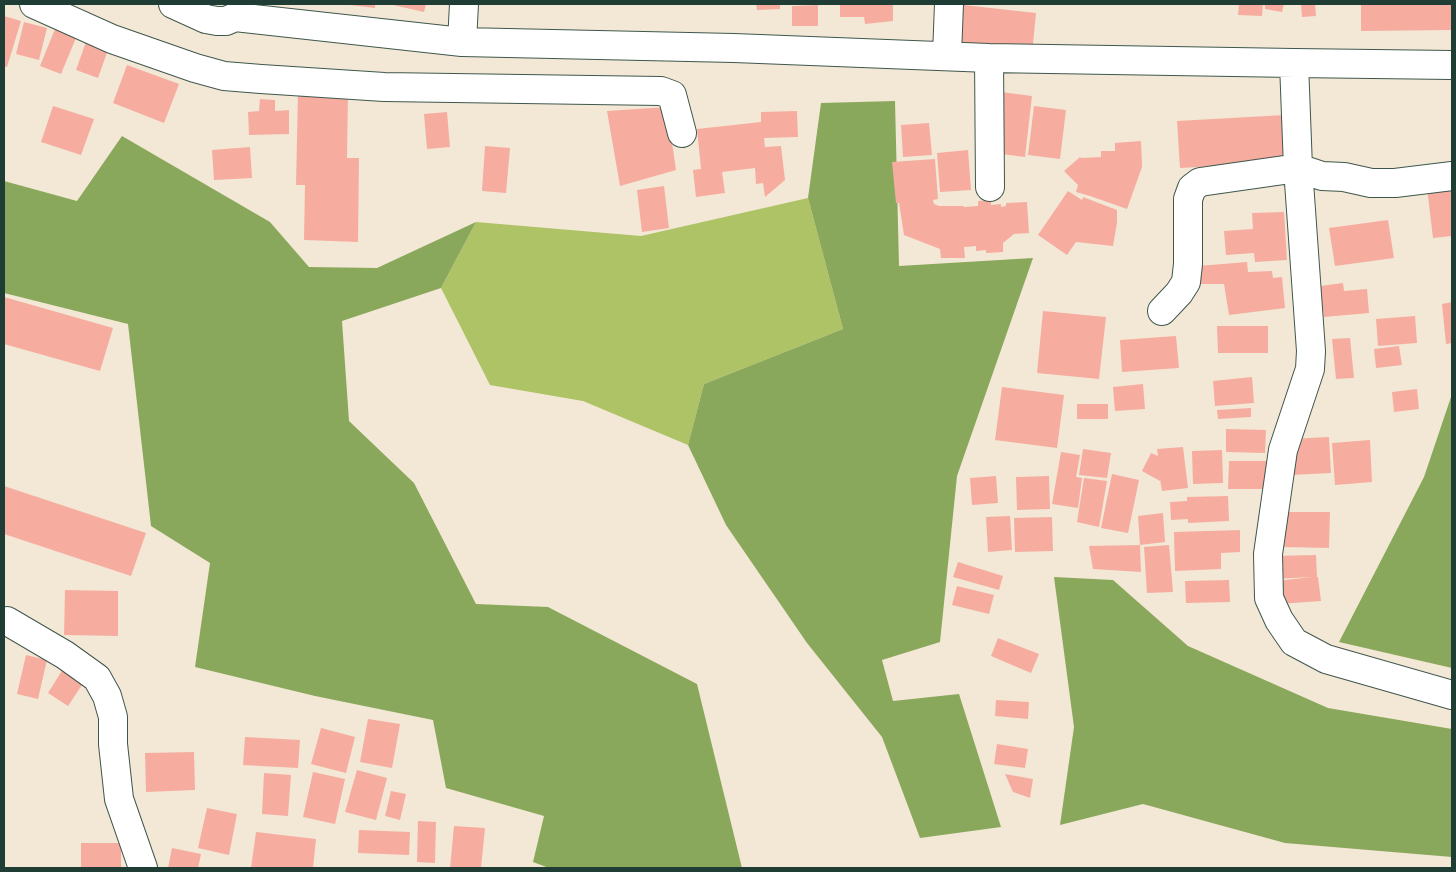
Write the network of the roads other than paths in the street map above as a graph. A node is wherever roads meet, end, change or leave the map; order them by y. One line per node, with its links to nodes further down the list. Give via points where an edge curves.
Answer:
1 (34, 4): 11 (street, via 112,39 224,76 384,87 661,91 672,95)
2 (172, 4): 5 (street, via 217,21 226,21)
3 (464, 4): 6 (street)
4 (949, 4): 7 (street)
5 (239, 10): 6 (street)
6 (462, 42): 7 (street)
7 (947, 55): 8 (street)
8 (989, 58): 9 (street); 14 (street)
9 (1294, 64): 10 (street); 12 (street)
10 (1452, 65)
11 (682, 133)
12 (1298, 168): 13 (street, via 1322,176 1371,183); 15 (street, via 1200,182 1192,188 1188,199 1186,282); 17 (street, via 1310,369 1283,450 1268,554 1269,598 1294,642 1326,659)
13 (1452, 176)
14 (990, 187)
15 (1162, 311)
16 (7, 621): 18 (street, via 97,678 108,696 113,717 119,799)
17 (1452, 695)
18 (143, 868)

